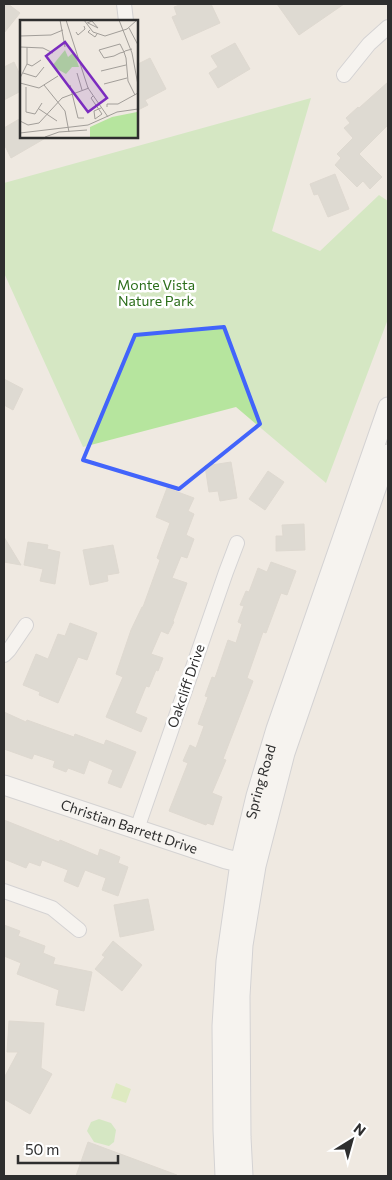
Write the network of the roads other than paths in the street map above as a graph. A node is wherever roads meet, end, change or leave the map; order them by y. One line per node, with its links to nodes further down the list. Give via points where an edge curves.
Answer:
1 (124, 4): 2 (street)
2 (126, 20)
3 (388, 27): 4 (street)
4 (344, 75)
5 (388, 407): 12 (main road, Spring Road, via 276,729 256,796)
6 (388, 454): 12 (main road, Spring Road)
7 (237, 543): 11 (street, Oakcliff Drive)
8 (26, 625): 9 (street)
9 (4, 655)
10 (4, 784): 11 (main road, Christian Barrett Drive)
11 (137, 829): 12 (main road, Christian Barrett Drive)
12 (248, 865): 15 (main road, Spring Road, via 226,961 222,1026); 16 (main road, Spring Road, via 240,996)
13 (4, 891): 14 (street, via 52,908)
14 (79, 930)
15 (225, 1176)
16 (243, 1176)

